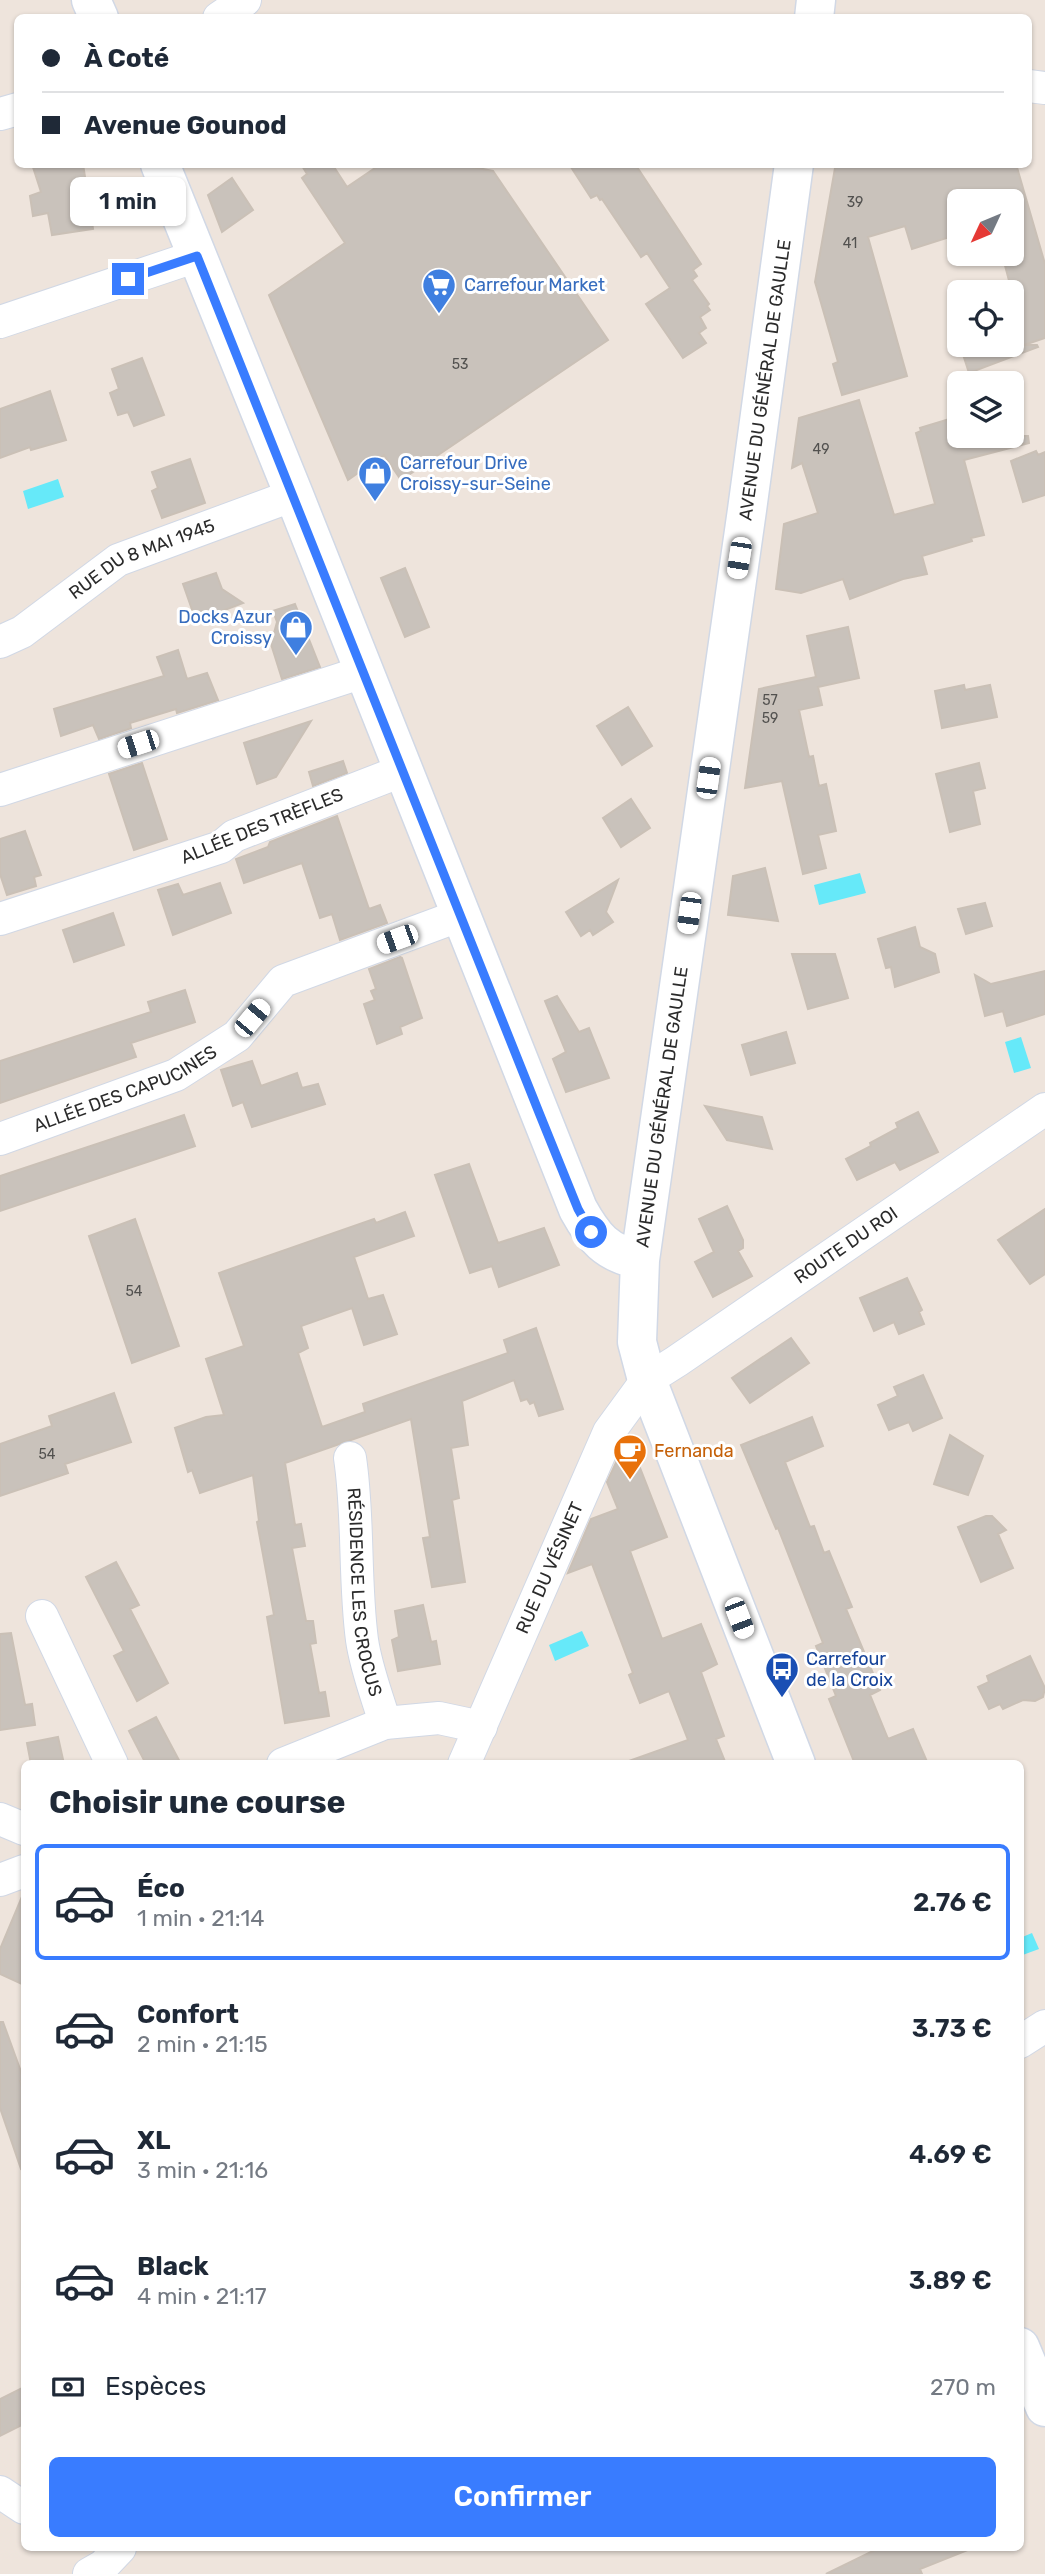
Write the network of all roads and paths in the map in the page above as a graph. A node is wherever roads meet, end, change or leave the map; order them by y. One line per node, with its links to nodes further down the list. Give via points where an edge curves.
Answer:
1 (245, 0): 2 (street)
2 (225, 14)
3 (162, 168): 5 (main road)
4 (793, 168): 16 (main road, AVENUE DU GÉNÉRAL DE GAULLE)
5 (197, 256): 6 (street); 7 (main road)
6 (0, 322)
7 (294, 495): 8 (street, RUE DU 8 MAI 1945, via 118,560 22,632); 9 (main road)
8 (0, 642)
9 (363, 672): 10 (main road); 11 (street)
10 (404, 770): 12 (main road); 13 (street, ALLÉE DES TRÈFLES, via 234,836 221,847)
11 (0, 790)
12 (461, 915): 15 (street, ALLÉE DES CAPUCINES, via 283,981 237,1036 176,1075); 16 (main road, via 578,1209 605,1246)
13 (0, 919)
14 (1045, 1109): 17 (street, ROUTE DU ROI)
15 (0, 1139)
16 (640, 1260): 17 (main road, AVENUE DU GÉNÉRAL DE GAULLE, via 637,1342)
17 (647, 1380): 21 (street, RUE DU VÉSINET, via 610,1432); 25 (main road, AVENUE DU GÉNÉRAL DE GAULLE)
18 (350, 1458): 20 (street, RÉSIDENCE LES CROCUS, via 362,1642)
19 (42, 1616): 22 (street)
20 (385, 1723): 21 (street, via 439,1718); 23 (street)
21 (481, 1727): 24 (street, RUE DU VÉSINET)
22 (110, 1760)
23 (293, 1760)
24 (466, 1760)
25 (794, 1760)
26 (0, 1819): 27 (street)
27 (21, 1828)
28 (21, 1872): 29 (street)
29 (0, 1880)
30 (1045, 2026): 31 (street)
31 (1024, 2039)
32 (1024, 2357): 33 (main road)
33 (1045, 2407)
34 (0, 2492): 35 (street)
35 (21, 2506)

